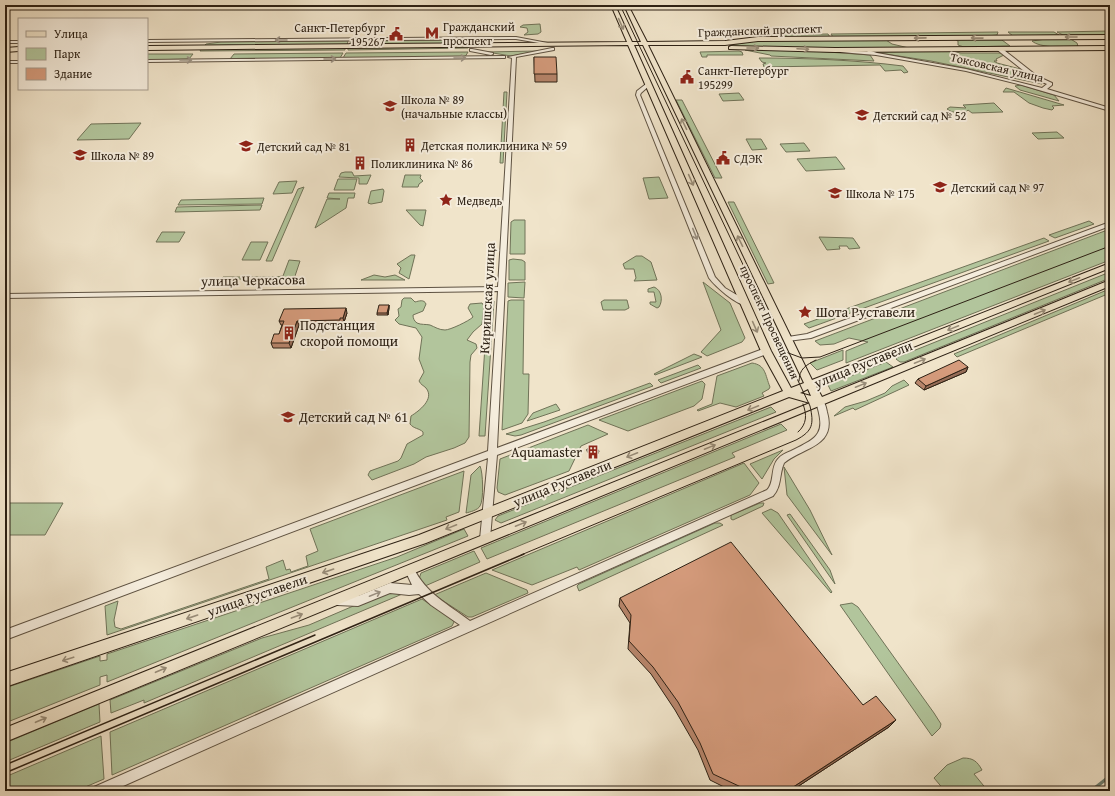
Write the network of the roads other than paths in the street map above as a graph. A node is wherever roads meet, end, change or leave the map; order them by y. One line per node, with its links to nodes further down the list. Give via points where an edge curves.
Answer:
1 (612, 5): 10 (main road, проспект Просвещения, one-way to 10)
2 (626, 5): 11 (main road, проспект Просвещения)
3 (1110, 37): 5 (main road, Гражданский проспект, one-way to 5)
4 (499, 38): 6 (street, one-way to 6); 12 (street, via 516,38); 14 (street)
5 (1021, 38): 9 (main road, Гражданский проспект, one-way to 9, via 758,39); 16 (main road)
6 (148, 41)
7 (5, 42): 8 (street)
8 (18, 42)
9 (726, 45): 11 (main road, Гражданский проспект); 20 (main road, Гражданский проспект, one-way to 20)
10 (631, 46): 11 (main road, Гражданский проспект); 12 (main road, Гражданский проспект); 31 (main road, проспект Просвещения)
11 (646, 46): 40 (main road, проспект Просвещения, one-way to 11)
12 (552, 47): 14 (main road, Гражданский проспект); 27 (street, Гражданский проспект)
13 (148, 48): 14 (main road, Гражданский проспект)
14 (474, 48): 22 (main road, Гражданский проспект); 26 (street, Гражданский проспект)
15 (998, 48): 16 (main road, Гражданский проспект); 21 (main road, Гражданский проспект); 32 (street, via 1035,77 1050,84)
16 (1034, 48): 17 (main road, Гражданский проспект)
17 (1110, 48)
18 (18, 49): 19 (main road)
19 (5, 50)
20 (835, 50): 21 (main road, Гражданский проспект); 25 (street, Токсовская улица)
21 (870, 50): 25 (street, Токсовская улица, via 869,52)
22 (148, 52)
23 (5, 54): 24 (main road)
24 (18, 54)
25 (877, 54): 32 (street, Токсовская улица, via 961,68)
26 (503, 57): 27 (street, Гражданский проспект); 28 (street, one-way to 26)
27 (514, 57): 37 (street, Киришская улица)
28 (148, 61)
29 (5, 62): 30 (street)
30 (18, 62)
31 (648, 85): 39 (main road, проспект Просвещения, one-way to 39); 39 (street, one-way to 39, via 638,95 712,278 723,289)
32 (1044, 89): 33 (street, Токсовская улица)
33 (1110, 110)
34 (1110, 224): 40 (street, via 808,336)
35 (1110, 265): 42 (main road, улица Руставели, one-way to 42)
36 (1110, 283): 43 (main road, улица Руставели, one-way to 36)
37 (502, 289): 38 (street, улица Черкасова); 47 (street, Киришская улица)
38 (5, 296)
39 (745, 303): 41 (main road, проспект Просвещения, one-way to 41)
40 (788, 339): 44 (main road, проспект Просвещения)
41 (766, 351): 45 (main road, проспект Просвещения); 47 (street)
42 (890, 353): 43 (main road, via 892,362); 44 (main road, улица Руставели)
43 (906, 367): 46 (main road, улица Руставели, one-way to 43)
44 (810, 385): 45 (main road, улица Руставели); 46 (main road, проспект Просвещения)
45 (789, 393): 46 (main road, проспект Просвещения); 48 (main road, улица Руставели, one-way to 48)
46 (820, 402): 49 (main road, улица Руставели, one-way to 46); 53 (street, улица Руставели, via 825,422 821,436 810,446 783,459 779,465 776,486 770,493)
47 (492, 453): 48 (street, Киришская улица); 54 (street)
48 (487, 513): 49 (street, Киришская улица); 55 (main road, улица Руставели, one-way to 55, via 388,551)
49 (485, 539): 50 (main road, улица Руставели)
50 (410, 570): 51 (street); 52 (main road, улица Руставели)
51 (420, 589): 52 (street, one-way to 51, via 358,601 390,588); 53 (street)
52 (337, 600): 56 (main road, улица Руставели, one-way to 52)
53 (469, 626): 57 (street, улица Руставели)
54 (5, 634)
55 (5, 680)
56 (5, 735)
57 (98, 791)

